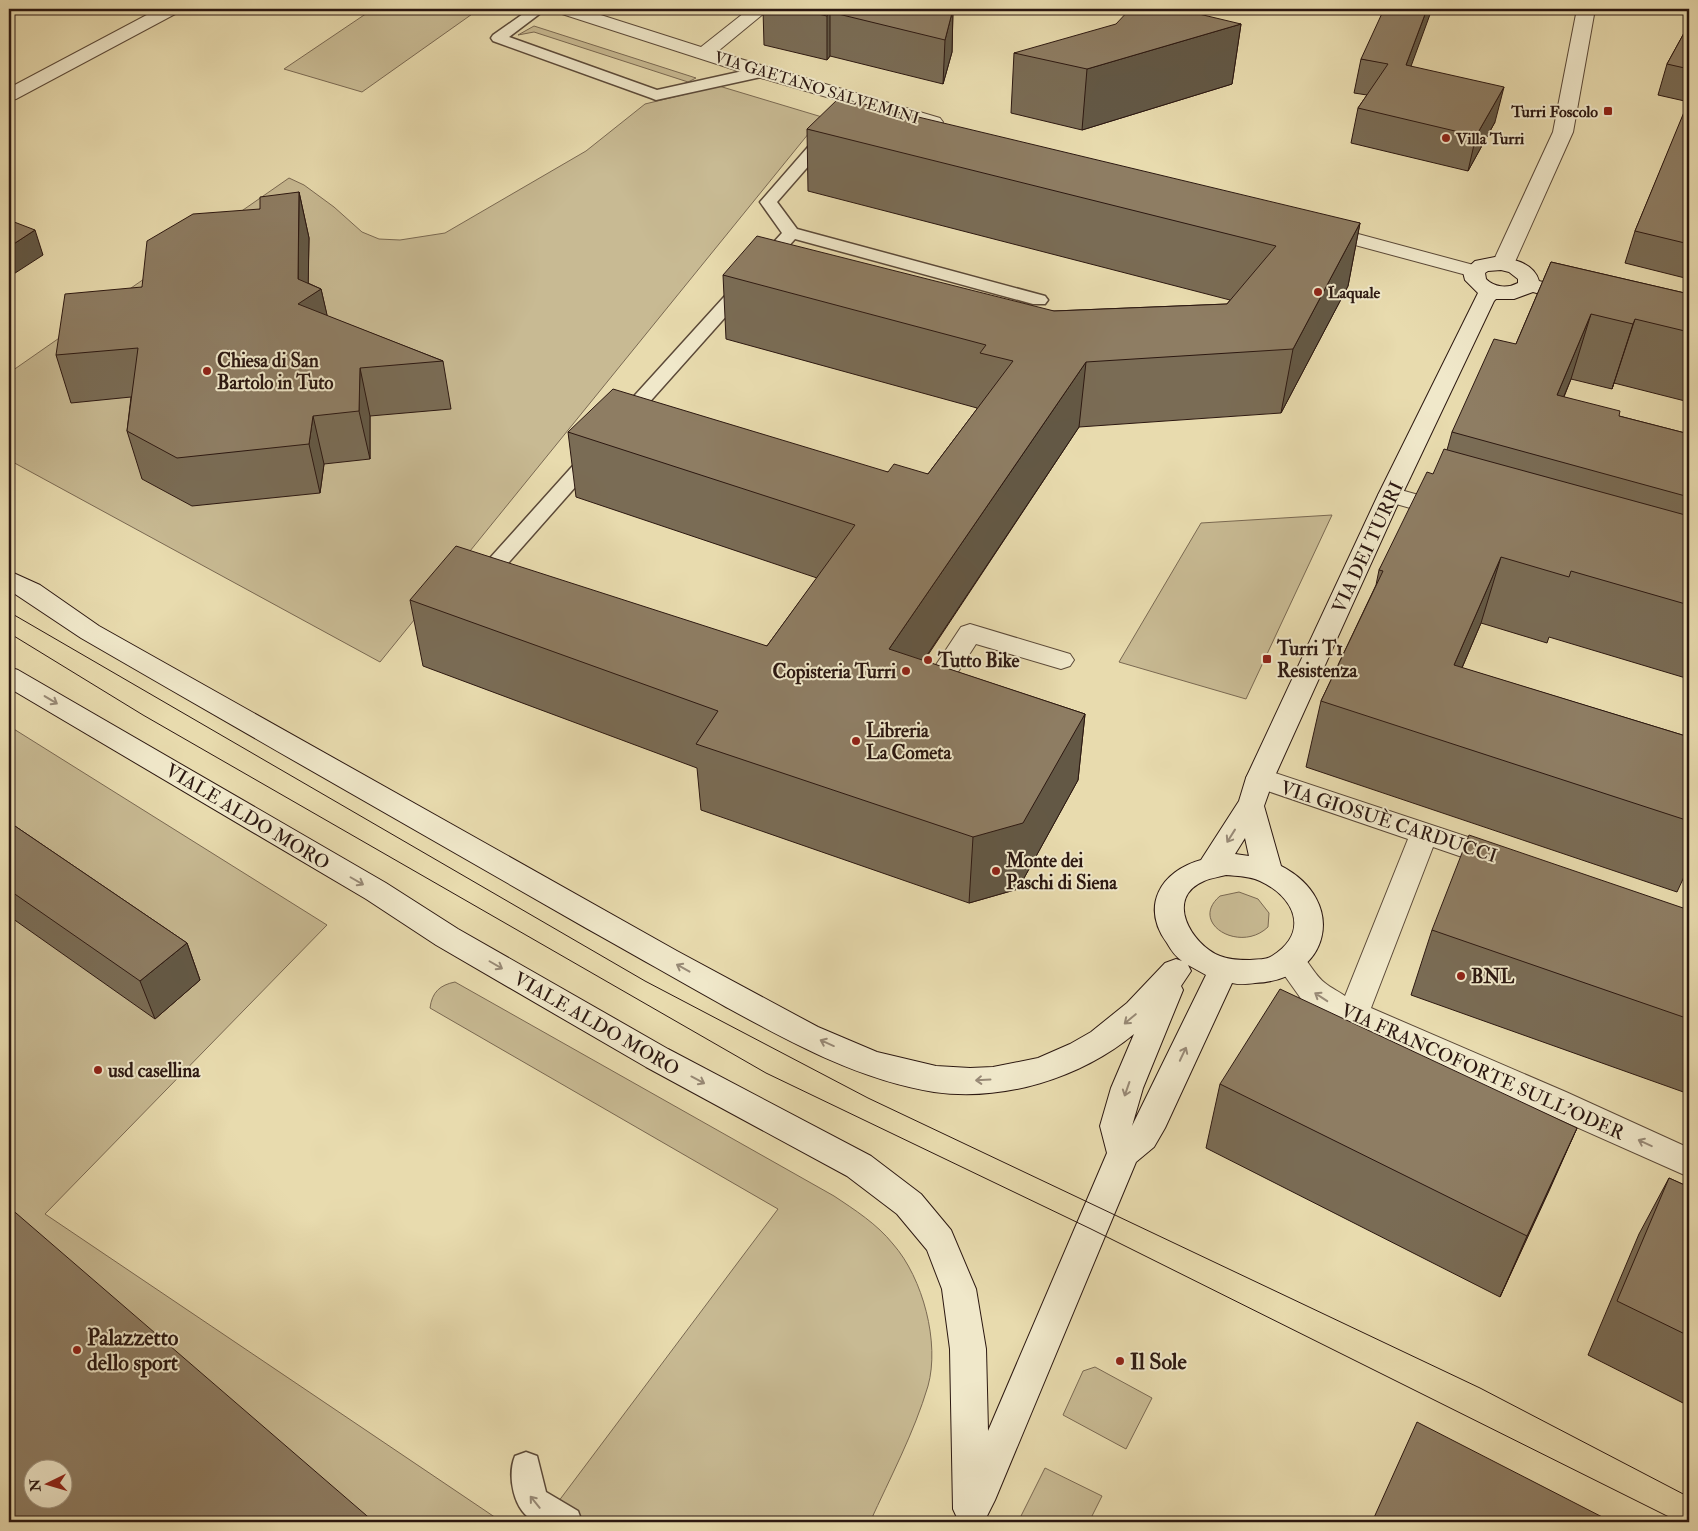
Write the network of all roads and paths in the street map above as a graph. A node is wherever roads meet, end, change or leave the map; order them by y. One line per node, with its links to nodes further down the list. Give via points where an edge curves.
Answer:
1 (171, 9): 8 (street)
2 (539, 9): 7 (lane, via 498,38 656,95)
3 (566, 9): 6 (street, VIA GAETANO SALVEMINI)
4 (760, 9): 6 (street)
5 (1586, 9): 13 (street, via 1562,132)
6 (705, 53): 7 (street, VIA GAETANO SALVEMINI)
7 (761, 72): 9 (street, VIA GAETANO SALVEMINI)
8 (9, 95)
9 (849, 112): 10 (street, VIA GAETANO SALVEMINI); 12 (lane, via 768,202)
10 (951, 127)
11 (1303, 225): 14 (street)
12 (791, 232): 17 (lane); 22 (lane)
13 (1503, 264): 14 (street, via 1484,264); 15 (street, via 1523,272 1529,279)
14 (1474, 271): 16 (street, via 1476,282)
15 (1528, 284): 16 (street, via 1524,290 1515,292); 18 (street)
16 (1491, 291): 19 (street, VIA DEI TURRI, via 1484,299)
17 (1039, 300)
18 (1599, 304)
19 (1390, 495): 20 (street); 26 (street, VIA DEI TURRI)
20 (1473, 518)
21 (9, 579): 32 (street, one-way to 21, via 1137,1013 1103,1040 1062,1063 998,1080 969,1081 910,1076 885,1068 788,1025 632,940 90,632)
22 (478, 584)
23 (1061, 660): 25 (street, via 970,633)
24 (9, 676): 39 (street, VIALE ALDO MORO, one-way to 39, via 657,1058 859,1166 909,1204 938,1240 959,1289 968,1349)
25 (923, 704)
26 (1260, 778): 27 (street, VIA DEI TURRI); 28 (street, VIA GIOSUÈ CARDUCCI)
27 (1250, 806): 29 (street, VIA DEI TURRI, one-way to 29); 31 (street)
28 (1424, 834): 30 (street, VIA GIOSUÈ CARDUCCI); 35 (street)
29 (1212, 866): 31 (street, via 1239,864); 32 (street, via 1184,878 1170,898 1169,920)
30 (1528, 868)
31 (1268, 872): 33 (street, via 1294,889 1309,917 1305,944)
32 (1180, 959): 34 (street, via 1200,960); 36 (street, one-way to 36, via 1127,1088 1116,1126)
33 (1290, 962): 34 (street, via 1251,973); 35 (street, VIA FRANCOFORTE SULL'ODER, one-way to 33, via 1312,991)
34 (1224, 969): 36 (street, one-way to 34, via 1143,1137 1154,1118)
35 (1353, 1014): 37 (street, VIA FRANCOFORTE SULL'ODER, one-way to 35)
36 (1123, 1153): 39 (street)
37 (1689, 1163)
38 (526, 1466): 40 (lane, one-way to 38, via 536,1506 529,1493)
39 (970, 1516)
40 (567, 1522)

